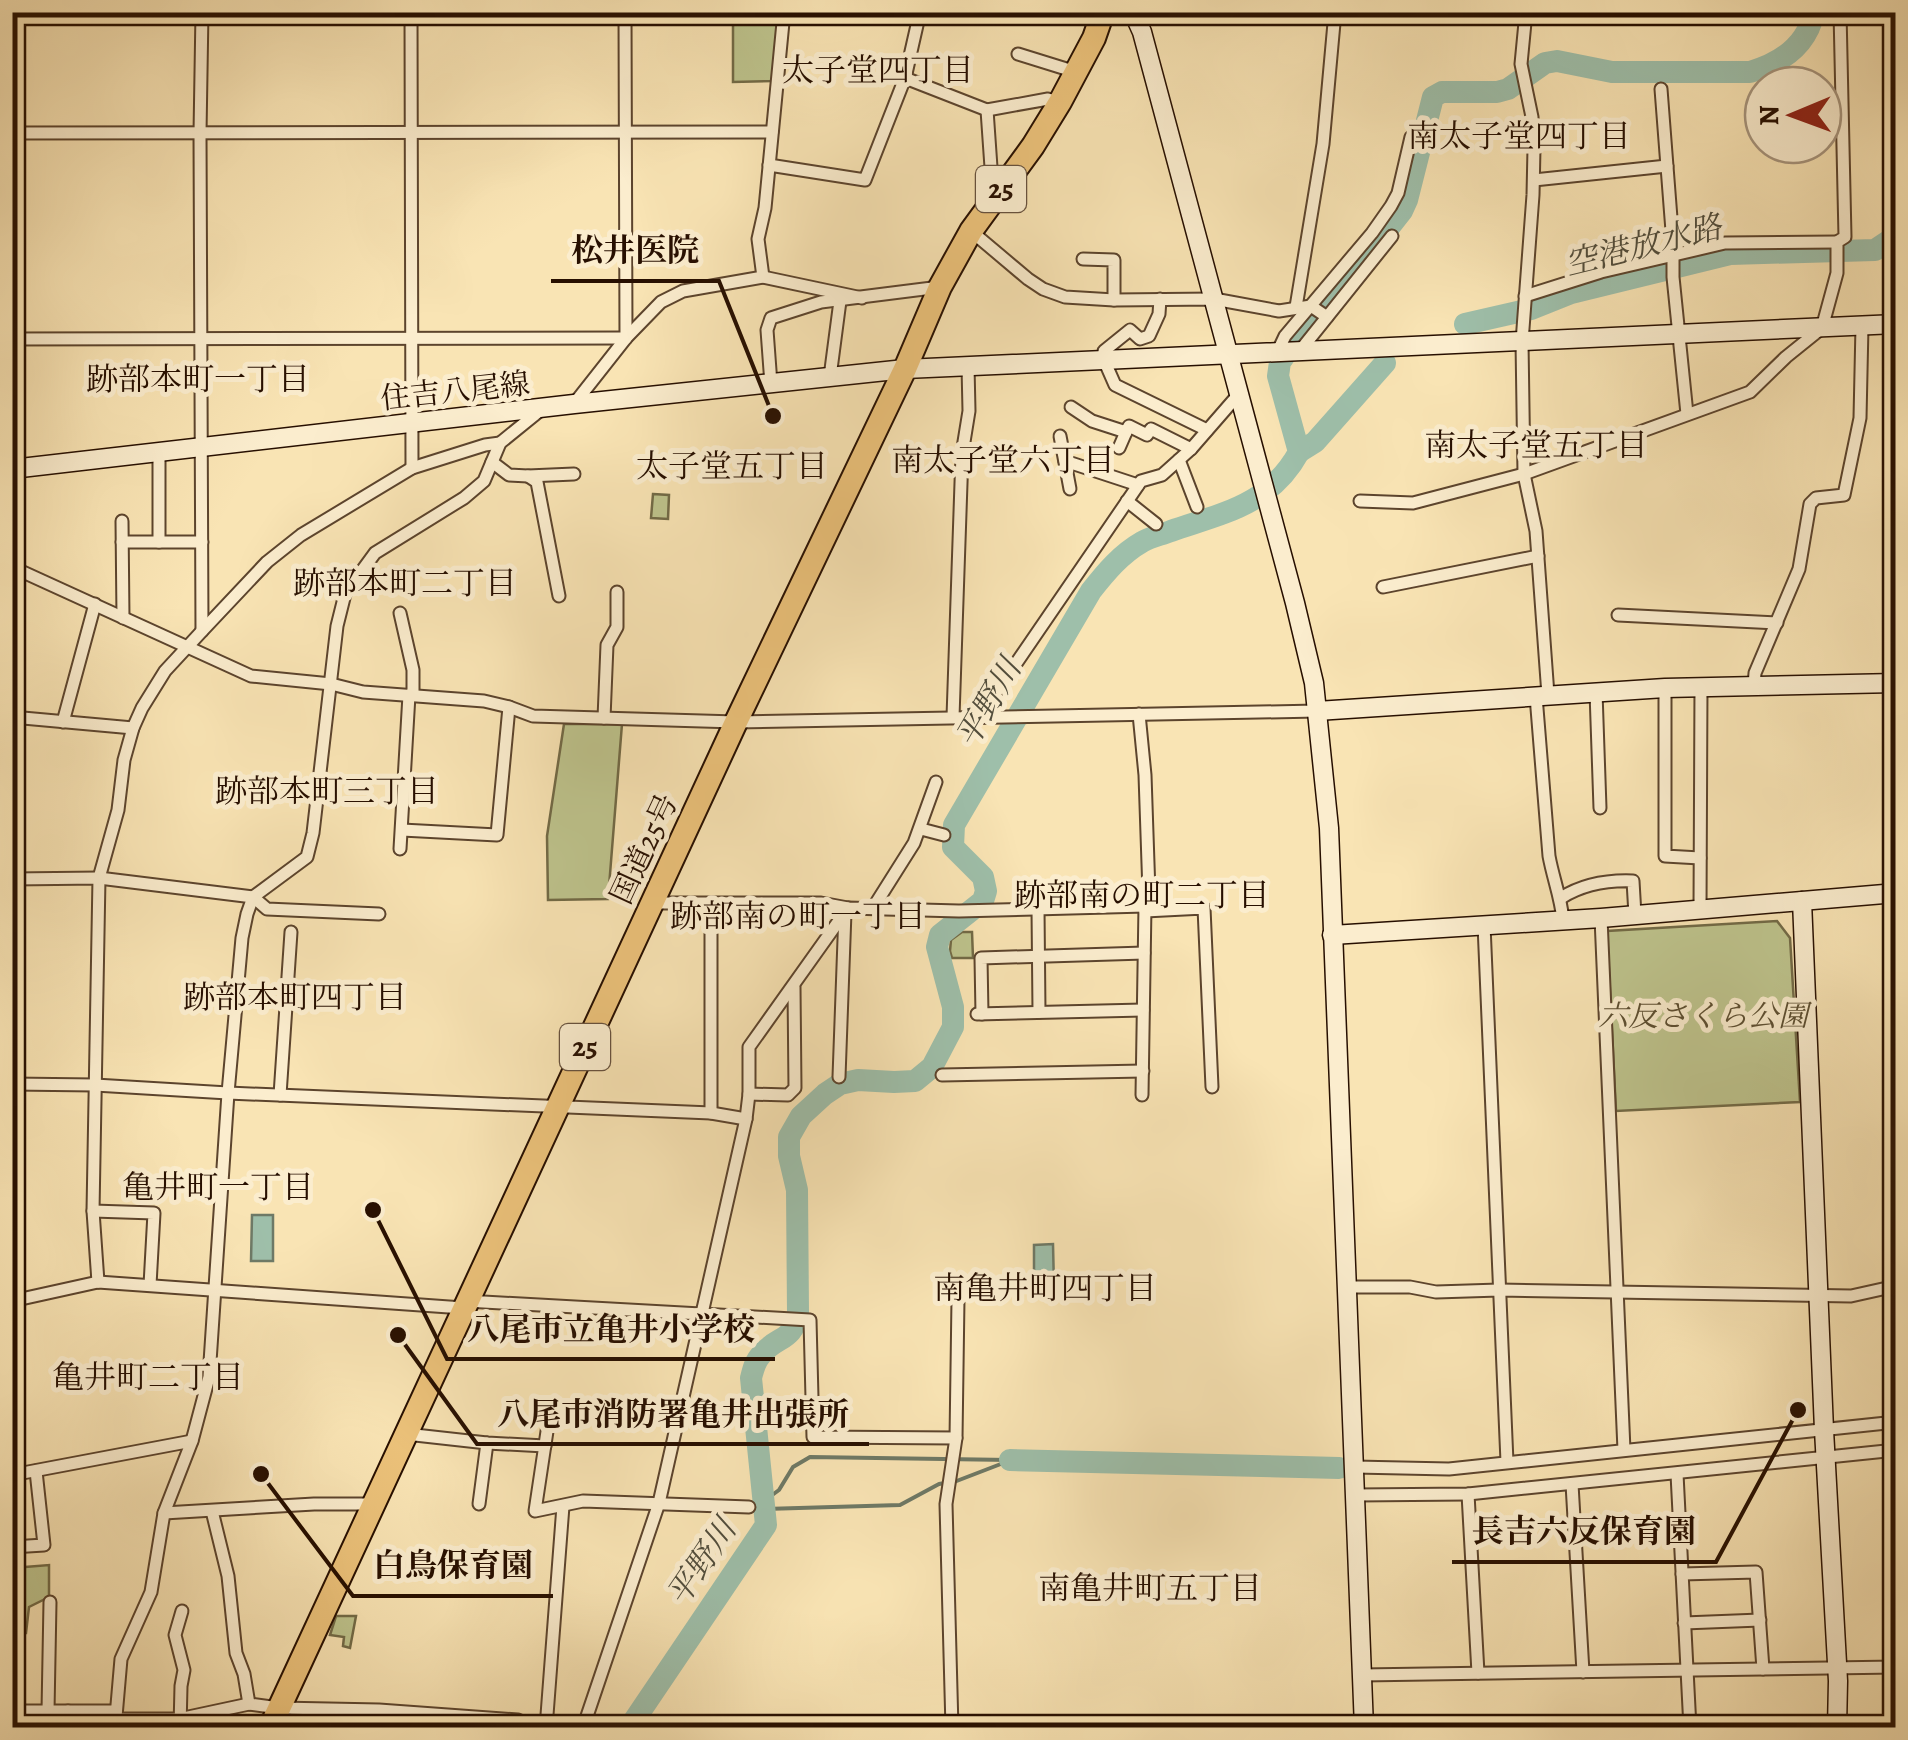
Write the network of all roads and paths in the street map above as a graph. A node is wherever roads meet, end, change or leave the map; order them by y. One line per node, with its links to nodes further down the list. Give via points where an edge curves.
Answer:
1 (202, 12): 21 (street)
2 (411, 12): 17 (street)
3 (625, 12): 18 (street)
4 (784, 12): 19 (street)
5 (920, 12): 13 (street)
6 (1103, 12): 12 (highway, 国道25号 / 25)
7 (1133, 12): 37 (street)
8 (1335, 12): 41 (street, via 1323,144)
9 (1526, 12): 25 (street, via 1521,68)
10 (1840, 12): 29 (street, via 1845,236)
11 (1018, 54): 12 (street)
12 (1076, 72): 15 (highway, 国道25号 / 25)
13 (905, 78): 16 (street); 23 (street, via 865,180)
14 (1661, 89): 24 (street)
15 (1060, 102): 16 (street); 26 (highway, 国道25号 / 25)
16 (987, 110): 26 (street)
17 (411, 132): 18 (street); 21 (street); 49 (street)
18 (624, 132): 19 (street); 47 (street)
19 (772, 132): 23 (street)
20 (12, 133): 21 (street)
21 (200, 133): 50 (street)
22 (1411, 136): 40 (street, via 1391,206)
23 (769, 164): 32 (street, via 758,239)
24 (1667, 166): 25 (street); 30 (street)
25 (1534, 180): 34 (street)
26 (993, 199): 27 (highway, 国道25号 / 25)
27 (971, 231): 33 (highway, 国道25号 / 25); 38 (street, via 1044,289)
28 (1392, 236): 42 (street)
29 (1837, 242): 30 (street, via 1725,243); 45 (street, via 1837,273)
30 (1672, 256): 34 (street); 46 (street)
31 (1083, 259): 38 (street, via 1114,260)
32 (763, 278): 35 (street); 47 (street, via 683,291 661,302)
33 (940, 287): 35 (street); 57 (highway, 国道25号 / 25)
34 (1526, 296): 51 (street)
35 (862, 298): 39 (street)
36 (1160, 299): 37 (street); 38 (street); 55 (street, via 1149,336 1140,339 1130,330 1104,351)
37 (1214, 299): 41 (street, via 1279,311); 54 (street)
38 (1114, 300)
39 (840, 301): 58 (street); 59 (street, via 770,318)
40 (1311, 306): 41 (street); 42 (street); 52 (street)
41 (1296, 307)
42 (1327, 317): 53 (street)
43 (1896, 324): 44 (street, 住吉八尾線)
44 (1862, 326): 45 (street, 住吉八尾線); 101 (street, via 1860,418 1844,495 1810,504 1799,569)
45 (1822, 328): 46 (street, 住吉八尾線); 64 (street, via 1750,392)
46 (1680, 334): 51 (street, 住吉八尾線); 64 (street)
47 (626, 338): 49 (street); 61 (street)
48 (12, 339): 50 (street)
49 (413, 339): 50 (street); 65 (street)
50 (202, 340): 70 (street)
51 (1522, 342): 53 (street, 住吉八尾線); 80 (street)
52 (1277, 352): 53 (street, 住吉八尾線); 54 (street, 住吉八尾線)
53 (1298, 352)
54 (1228, 354): 55 (street, 住吉八尾線); 60 (street)
55 (1104, 360): 56 (street, 住吉八尾線); 66 (street, via 1115,385)
56 (968, 366): 57 (street, 住吉八尾線); 115 (street)
57 (905, 369): 58 (street, 住吉八尾線); 120 (highway, 国道25号 / 25)
58 (830, 377): 59 (street, 住吉八尾線)
59 (770, 384): 61 (street, 住吉八尾線)
60 (1238, 395): 66 (street); 113 (street)
61 (574, 404): 63 (street, 住吉八尾線)
62 (1071, 406): 67 (street)
63 (542, 409): 65 (street, 住吉八尾線); 69 (street)
64 (1688, 414): 80 (street)
65 (413, 424): 70 (street, 住吉八尾線); 77 (street)
66 (1207, 430): 72 (street)
67 (1126, 432): 71 (street); 72 (street, via 1129,426 1148,435 1150,429)
68 (1060, 436): 74 (street)
69 (500, 444): 76 (street); 77 (street)
70 (203, 447): 73 (street, 住吉八尾線); 91 (street)
71 (1120, 448)
72 (1190, 449): 75 (street)
73 (159, 452): 78 (street, 住吉八尾線); 90 (street)
74 (1065, 460): 82 (street); 83 (street)
75 (1179, 460): 82 (street); 86 (street)
76 (492, 462): 81 (street, via 504,473); 105 (street, via 484,481 464,498 374,553 345,594)
77 (412, 468): 102 (street, via 301,535)
78 (12, 469)
79 (574, 474): 81 (street)
80 (1524, 474): 85 (street, via 1414,503); 92 (street)
81 (528, 476): 96 (street, via 537,482)
82 (1138, 485): 84 (street)
83 (1070, 489)
84 (1127, 500): 88 (street); 116 (street)
85 (1360, 501)
86 (1197, 507)
87 (122, 521): 89 (street)
88 (1156, 524)
89 (122, 542): 90 (street); 100 (street)
90 (159, 542): 91 (street)
91 (202, 542): 102 (street)
92 (1538, 556): 94 (street); 111 (street)
93 (12, 567): 97 (street)
94 (1383, 587)
95 (617, 592): 118 (street)
96 (560, 596)
97 (95, 604): 100 (street); 119 (street)
98 (400, 613): 110 (street, via 413,670)
99 (1618, 615): 101 (street)
100 (123, 618): 103 (street)
101 (1777, 623): 107 (street)
102 (202, 630): 103 (street)
103 (188, 648): 105 (street, via 251,676); 121 (street, via 166,671)
104 (1896, 683): 107 (street)
105 (331, 684): 110 (street); 133 (street, via 307,857)
106 (1701, 686): 107 (street); 108 (street); 129 (street)
107 (1754, 686)
108 (1665, 688): 109 (street); 129 (street, via 1664,856)
109 (1596, 692): 111 (street); 123 (street)
110 (411, 695): 112 (street); 125 (street)
111 (1542, 695): 113 (street); 134 (street, via 1549,856)
112 (510, 707): 118 (street, via 533,716); 125 (street, via 497,836)
113 (1318, 711): 114 (street); 149 (street)
114 (1139, 714): 116 (street); 139 (street)
115 (954, 716): 116 (street); 120 (street)
116 (980, 716)
117 (12, 717): 119 (street)
118 (604, 718): 120 (street)
119 (63, 722): 121 (street)
120 (736, 722): 136 (highway, 国道25号 / 25)
121 (133, 728): 130 (street)
122 (936, 782): 124 (street)
123 (1600, 808)
124 (921, 829): 126 (street); 138 (street)
125 (402, 830): 128 (street)
126 (944, 835)
127 (1896, 838): 132 (street)
128 (400, 849)
129 (1700, 858): 142 (street)
130 (99, 878): 131 (street); 133 (street); 159 (street)
131 (12, 879)
132 (1895, 893): 135 (street)
133 (253, 896): 143 (street, via 267,909); 161 (street, via 242,938)
134 (1561, 898): 144 (street, via 1577,888 1634,881); 146 (street)
135 (1802, 901): 142 (street); 176 (street)
136 (652, 903): 137 (street); 165 (highway, 国道25号 / 25)
137 (711, 903): 141 (street, via 816,903); 166 (street)
138 (873, 908): 140 (street); 141 (street)
139 (1145, 908): 140 (street); 150 (street); 160 (street, via 1204,908)
140 (1038, 909): 151 (street)
141 (846, 910): 152 (street); 157 (street)
142 (1700, 910): 144 (street)
143 (379, 914)
144 (1635, 915): 145 (street)
145 (1601, 918): 146 (street); 175 (street)
146 (1563, 920): 147 (street)
147 (1484, 925): 149 (street); 174 (street)
148 (292, 932): 163 (street)
149 (1332, 935): 172 (street)
150 (1144, 953): 151 (street); 153 (street)
151 (1038, 956): 154 (street); 154 (street, via 981,958 980,1014)
152 (794, 985): 162 (street, via 749,1047); 162 (street, via 795,1088 788,1095)
153 (1143, 1010): 154 (street); 155 (street)
154 (1039, 1012)
155 (1142, 1070): 156 (street); 164 (street)
156 (942, 1076)
157 (839, 1077)
158 (12, 1084): 159 (street)
159 (96, 1085): 161 (street); 168 (street)
160 (1212, 1087)
161 (228, 1093): 163 (street); 173 (street)
162 (749, 1094): 167 (street)
163 (280, 1095): 165 (street)
164 (1142, 1095)
165 (559, 1106): 166 (street); 179 (highway, 国道25号 / 25)
166 (711, 1112): 167 (street)
167 (746, 1119): 180 (street)
168 (93, 1211): 169 (street); 170 (street, via 154,1213)
169 (98, 1282): 170 (street); 178 (street)
170 (150, 1285): 173 (street)
171 (1896, 1286): 176 (street)
172 (1348, 1287): 174 (street); 194 (street)
173 (216, 1288): 179 (street); 187 (street, via 208,1378)
174 (1500, 1290): 175 (street); 193 (street)
175 (1617, 1292): 176 (street); 190 (street)
176 (1820, 1296): 184 (street)
177 (958, 1299): 186 (street)
178 (14, 1300): 181 (street, via 18,1371)
179 (464, 1304): 180 (street); 185 (highway, 国道25号 / 25)
180 (702, 1314): 186 (street, via 810,1320 813,1437); 201 (street)
181 (12, 1373)
182 (549, 1418): 189 (street)
183 (1896, 1422): 184 (street)
184 (1824, 1430): 190 (street); 192 (street)
185 (406, 1434): 188 (street); 202 (highway, 国道25号 / 25)
186 (956, 1438): 235 (street, via 946,1504)
187 (192, 1441): 195 (street); 207 (street)
188 (487, 1443): 189 (street); 203 (street)
189 (544, 1446): 204 (street, via 535,1511)
190 (1624, 1450): 193 (street)
191 (1896, 1450): 192 (street)
192 (1826, 1458): 196 (street); 215 (street)
193 (1507, 1462): 194 (street, via 1449,1469)
194 (1355, 1466): 200 (street)
195 (36, 1470): 197 (street); 208 (street, via 44,1545)
196 (1677, 1474): 198 (street); 209 (street)
197 (12, 1475)
198 (1572, 1484): 199 (street); 218 (street)
199 (1468, 1494): 200 (street); 219 (street)
200 (1356, 1495): 220 (street)
201 (659, 1503): 204 (street); 205 (street); 234 (street)
202 (374, 1504): 206 (street); 226 (highway, 国道25号 / 25)
203 (479, 1504)
204 (563, 1506): 233 (street)
205 (749, 1507)
206 (212, 1512): 207 (street); 221 (street)
207 (164, 1514): 227 (street, via 151,1592 121,1659)
208 (12, 1547)
209 (1682, 1574): 212 (street, via 1756,1572); 213 (street)
210 (50, 1602): 223 (street)
211 (182, 1611): 229 (street, via 176,1635 184,1670)
212 (1760, 1620): 213 (street); 217 (street)
213 (1684, 1623): 216 (street)
214 (1896, 1667): 215 (street)
215 (1837, 1668): 217 (street); 238 (street)
216 (1686, 1670): 217 (street); 218 (street); 237 (street)
217 (1763, 1670)
218 (1584, 1672): 219 (street)
219 (1478, 1674): 220 (street)
220 (1362, 1675): 236 (street)
221 (249, 1704): 226 (street); 229 (street)
222 (12, 1711): 223 (street)
223 (48, 1711): 224 (street)
224 (68, 1711): 227 (street); 230 (street)
225 (392, 1712): 226 (street); 228 (street); 231 (street)
226 (275, 1718)
227 (116, 1719): 229 (street)
228 (427, 1721): 232 (street, via 518,1720)
229 (180, 1723)
230 (68, 1728)
231 (390, 1728)
232 (535, 1728)
233 (546, 1728)
234 (582, 1728)
235 (952, 1728)
236 (1364, 1728)
237 (1690, 1728)
238 (1837, 1728)

